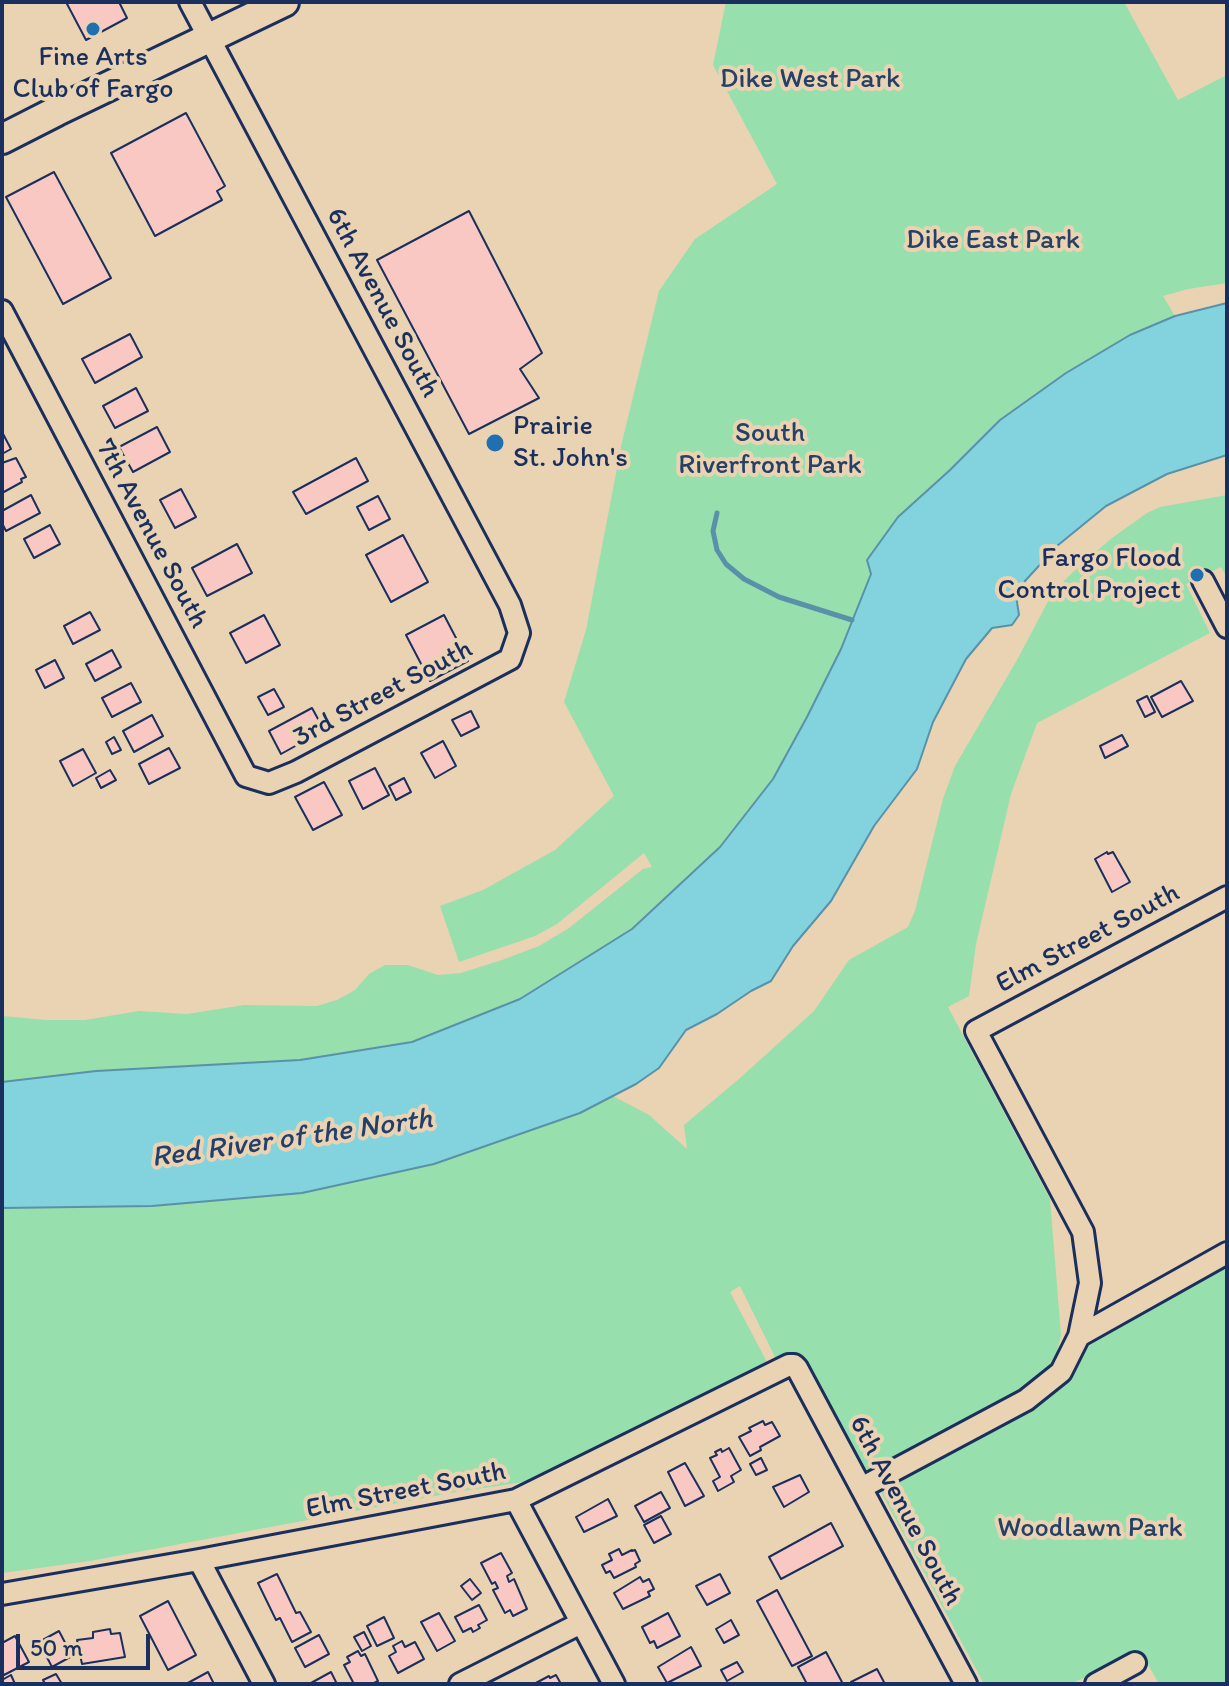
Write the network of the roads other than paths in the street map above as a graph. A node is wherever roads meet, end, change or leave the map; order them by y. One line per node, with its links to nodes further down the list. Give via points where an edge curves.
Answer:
1 (190, 2): 3 (street, 6th Avenue South)
2 (284, 2): 3 (street)
3 (209, 38): 4 (street); 8 (street, 6th Avenue South, via 510,605)
4 (2, 139)
5 (2, 311): 9 (street, 7th Avenue South, via 246,776)
6 (1203, 581): 7 (street)
7 (1227, 627)
8 (519, 633): 9 (street, 3rd Street South, via 510,659 296,772 269,783)
9 (255, 778)
10 (1227, 897): 12 (street, Elm Street South, via 976,1031 1083,1232 1090,1283)
11 (1227, 1253): 12 (street)
12 (1079, 1336): 14 (street, via 1061,1372 1026,1400)
13 (794, 1365): 14 (street, 6th Avenue South); 15 (street, Elm Street South)
14 (861, 1488): 23 (street, 6th Avenue South)
15 (516, 1500): 16 (street, Elm Street South); 18 (street)
16 (199, 1560): 17 (street, Elm Street South); 20 (street)
17 (2, 1594)
18 (581, 1623): 21 (street); 22 (street)
19 (1135, 1663): 24 (street)
20 (264, 1684)
21 (460, 1684)
22 (614, 1684)
23 (966, 1684)
24 (1096, 1684)

